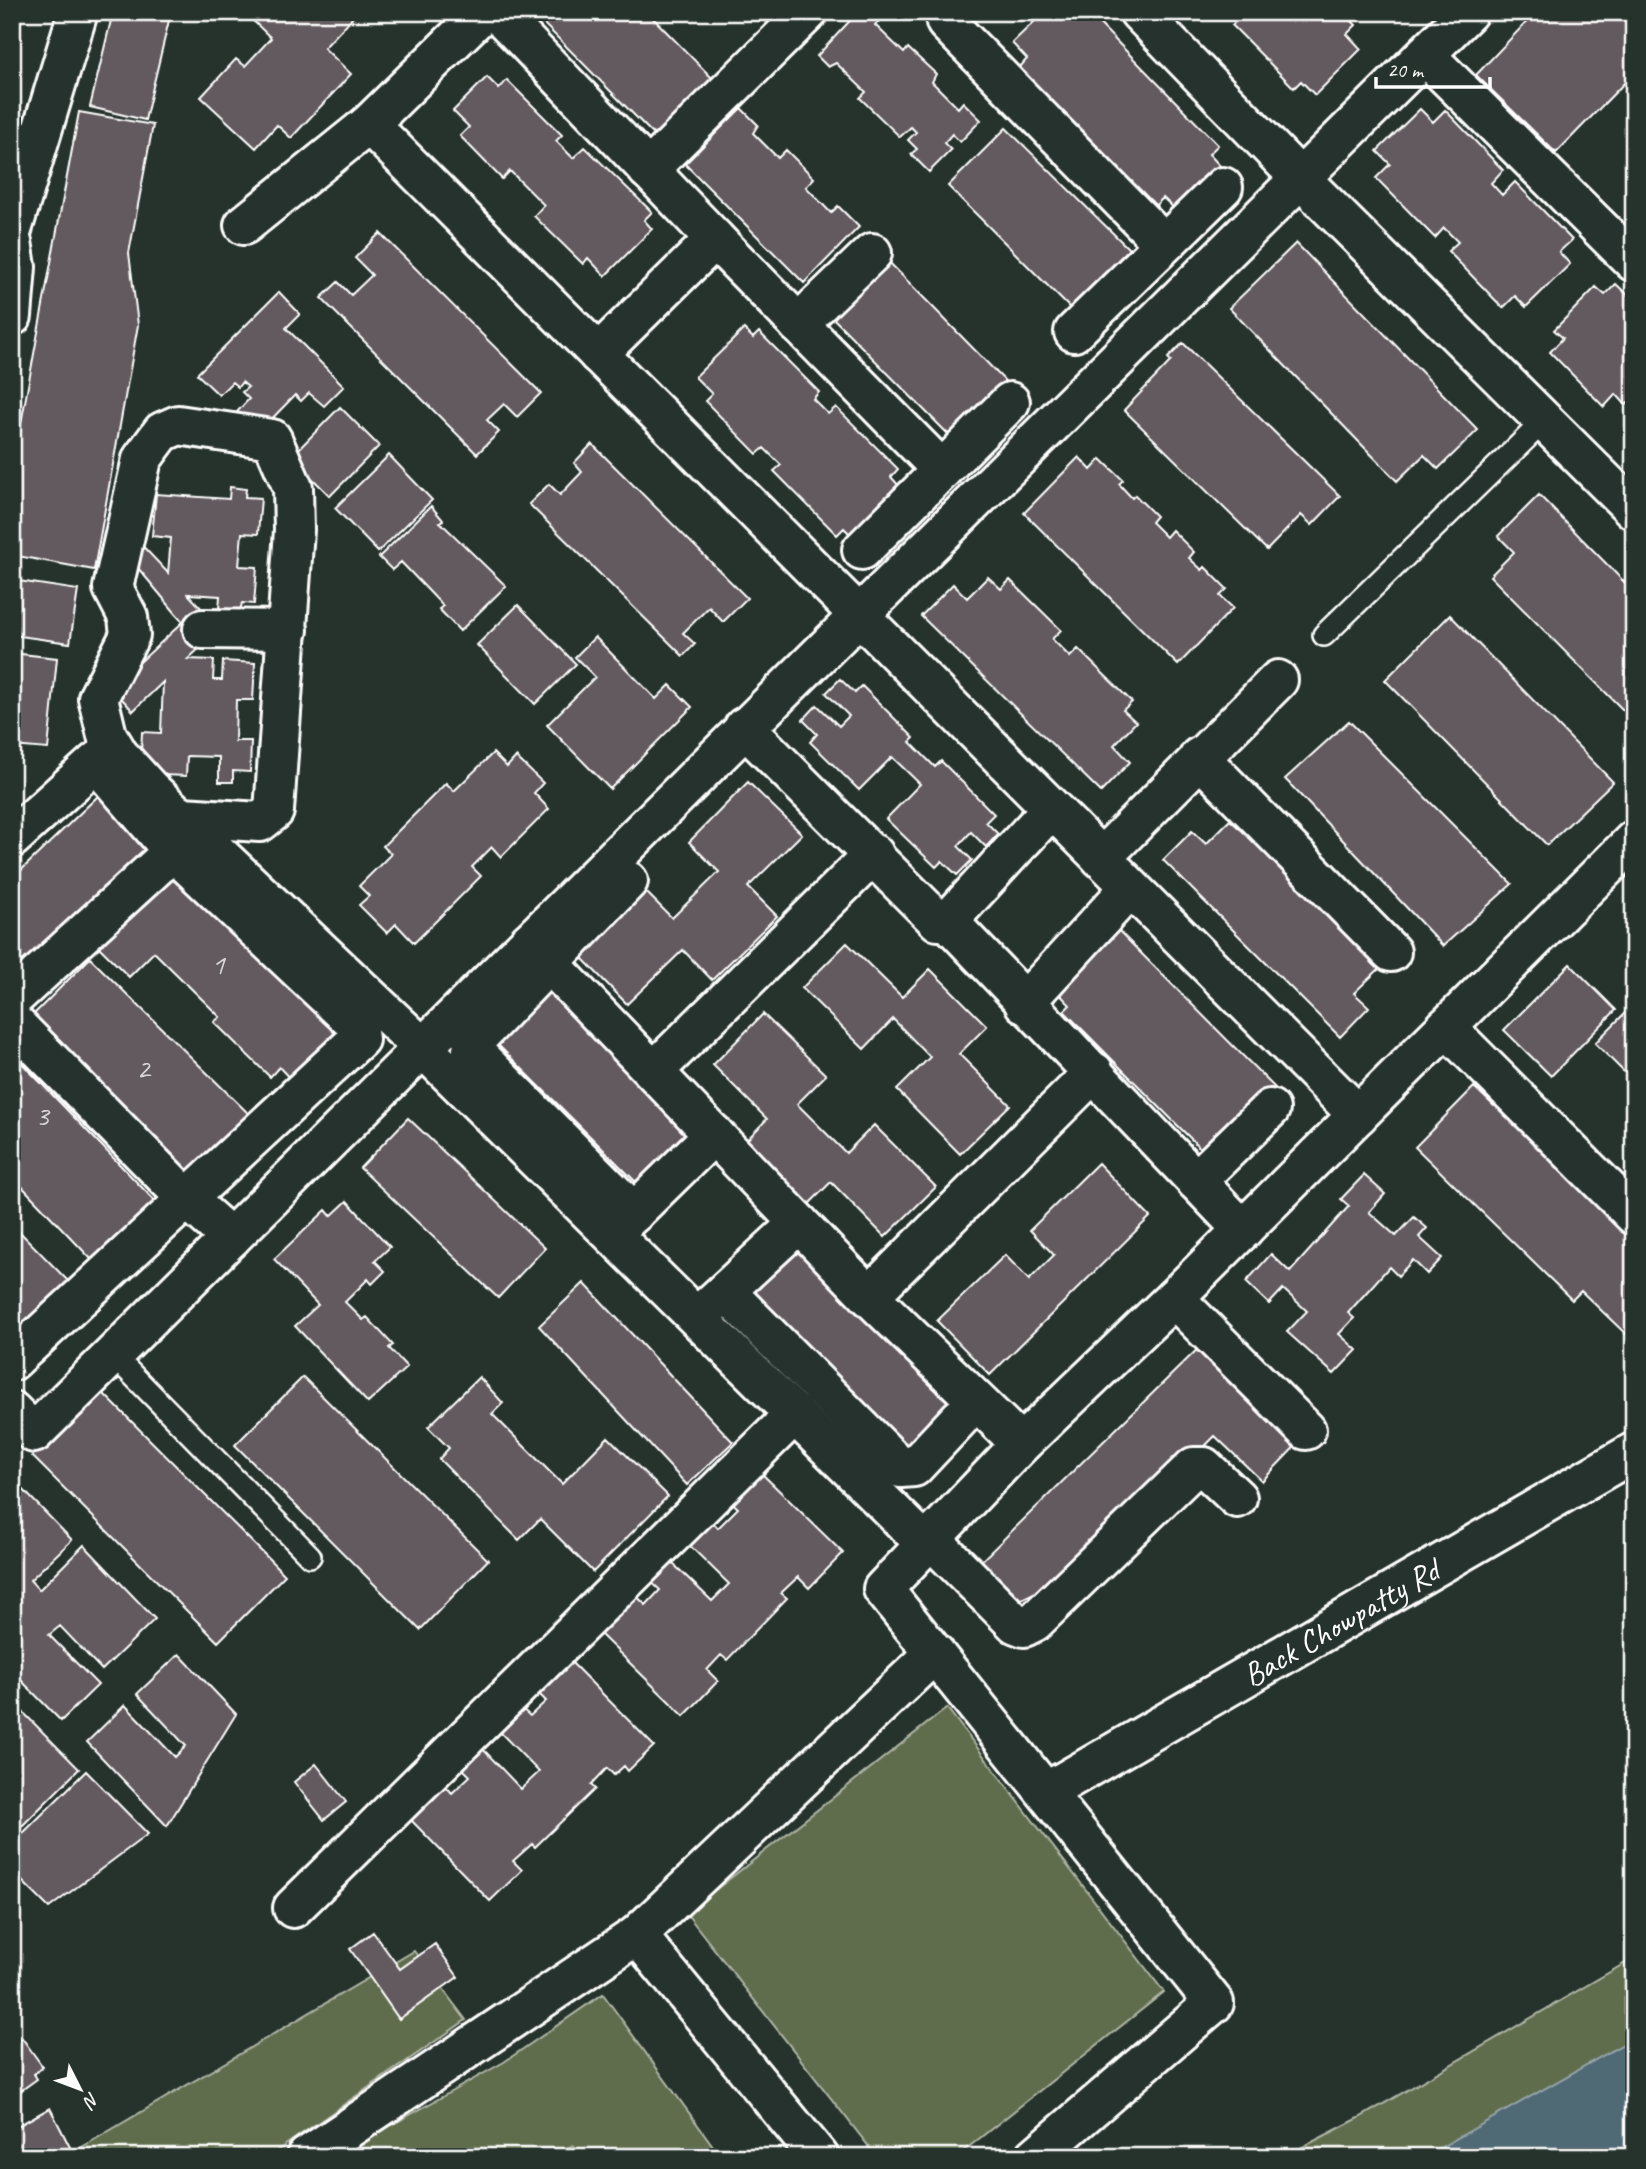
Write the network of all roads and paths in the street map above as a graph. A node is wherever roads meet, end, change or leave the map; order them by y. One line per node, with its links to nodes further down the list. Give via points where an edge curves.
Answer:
1 (78, 12): 16 (street)
2 (808, 12): 10 (street)
3 (1139, 12): 11 (street)
4 (1468, 12): 7 (street)
5 (497, 14): 8 (street); 9 (street); 10 (street)
6 (946, 16): 15 (street)
7 (1425, 55): 11 (street); 18 (street)
8 (463, 56)
9 (369, 124): 13 (street); 22 (street)
10 (648, 170): 14 (street)
11 (1300, 178): 24 (street); 28 (street)
12 (1223, 187): 15 (street)
13 (244, 225)
14 (715, 239): 20 (street); 22 (street)
15 (1164, 244): 21 (street)
16 (13, 252): 19 (street)
17 (872, 253): 20 (street)
18 (1634, 262)
19 (12, 316)
20 (799, 324): 25 (street)
21 (1074, 331)
22 (598, 354): 28 (street)
23 (1010, 402): 25 (street)
24 (1544, 421): 26 (street); 31 (lane)
25 (942, 470): 27 (street)
26 (1634, 510)
27 (862, 550)
28 (858, 616): 33 (street); 35 (street)
29 (203, 629): 30 (street)
30 (288, 630): 36 (street, via 274,811 260,822); 36 (street, via 293,488 272,439 178,425 162,432 142,459 113,588 128,617 130,635 98,698 107,736)
31 (1324, 635)
32 (1278, 680): 34 (street)
33 (752, 735): 39 (street); 43 (street)
34 (1199, 757): 40 (street); 44 (street)
35 (1051, 809): 40 (street); 42 (street)
36 (183, 833): 37 (street, via 96,762); 45 (street); 49 (street); 56 (street, via 357,1025 359,1039)
37 (12, 838)
38 (1634, 840): 48 (street)
39 (874, 854): 42 (street, via 938,921); 50 (street)
40 (1101, 858): 41 (street)
41 (1130, 888): 46 (street); 53 (street)
42 (948, 921): 46 (street)
43 (539, 952): 49 (street); 50 (street); 59 (street, via 472,1050)
44 (1391, 952)
45 (12, 999)
46 (1024, 1003): 51 (street)
47 (12, 1021): 56 (street)
48 (1446, 1027): 53 (street); 57 (street)
49 (423, 1048): 59 (street); 61 (street)
50 (654, 1071): 54 (street)
51 (1094, 1072): 55 (street); 63 (street)
52 (1270, 1109): 55 (street)
53 (1358, 1115): 60 (street)
54 (714, 1134): 58 (street); 59 (street)
55 (1196, 1181): 60 (street)
56 (187, 1199): 61 (street); 67 (street)
57 (1634, 1215)
58 (799, 1223): 62 (street); 63 (street)
59 (623, 1224): 65 (street)
60 (1242, 1230): 64 (street)
61 (231, 1238): 66 (street)
62 (726, 1292): 65 (street); 70 (street, via 901,1468 914,1467)
63 (869, 1296): 72 (street)
64 (1174, 1298): 71 (street); 72 (street)
65 (697, 1318): 69 (street)
66 (113, 1355): 68 (street, via 34,1433); 76 (lane)
67 (12, 1361)
68 (12, 1411)
69 (795, 1414): 75 (street); 79 (street)
70 (960, 1418)
71 (1306, 1430)
72 (1021, 1444): 75 (street)
73 (1634, 1452): 78 (street, Back Chowpatty Rd)
74 (1237, 1498): 75 (street, via 1204,1467 1194,1467 1024,1627)
75 (930, 1542): 77 (street, via 883,1589)
76 (310, 1556)
77 (935, 1653): 78 (street); 80 (street)
78 (1046, 1792): 83 (street, via 1214,2003)
79 (293, 1908)
80 (637, 1935): 81 (street); 82 (street)
81 (306, 2157)
82 (819, 2157)
83 (1035, 2157)

